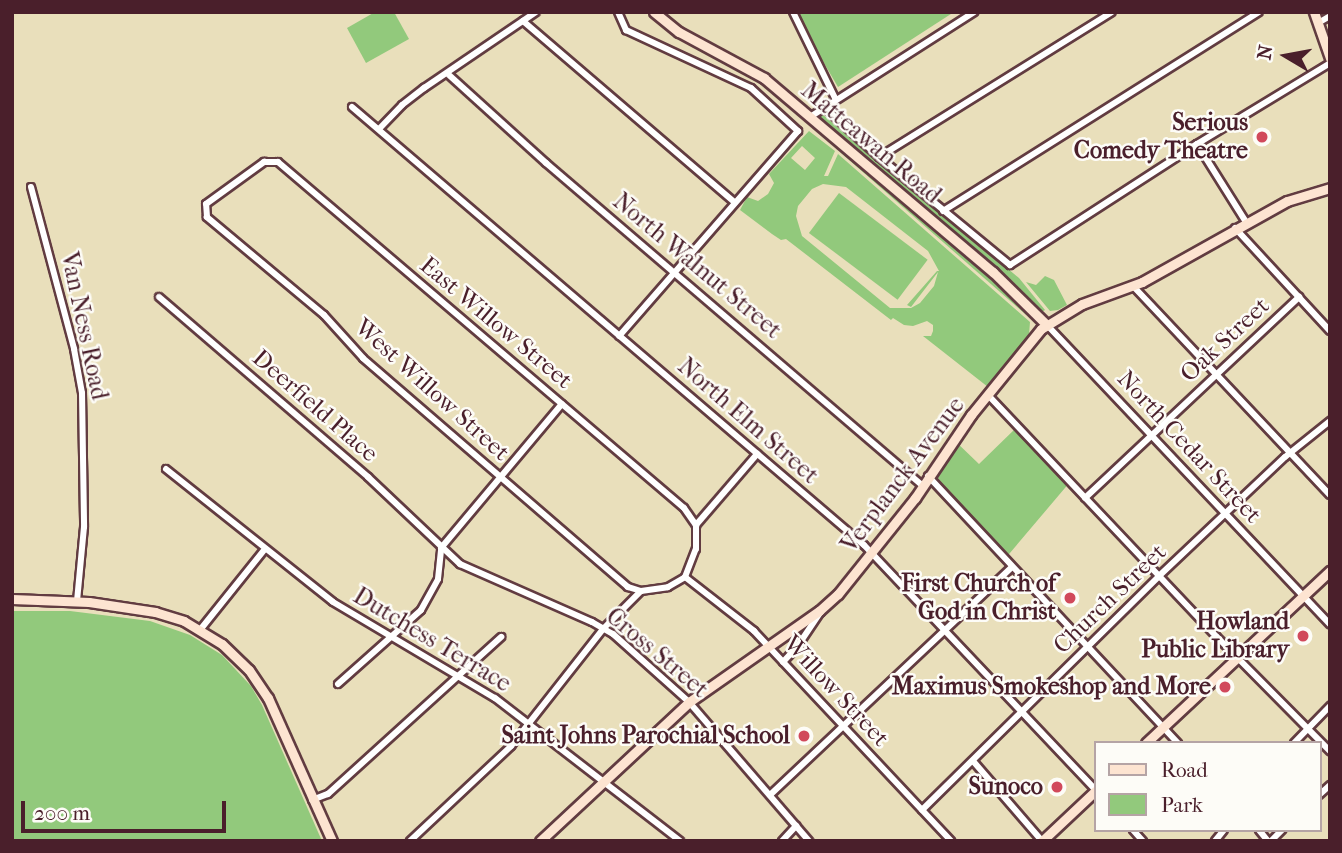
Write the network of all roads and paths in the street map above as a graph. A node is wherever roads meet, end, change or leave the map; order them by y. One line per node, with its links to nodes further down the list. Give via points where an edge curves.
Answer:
1 (536, 12): 10 (street)
2 (618, 12): 24 (street, via 626,30 751,88 798,131)
3 (654, 12): 17 (street, Matteawan Road, via 679,33 764,78)
4 (793, 12): 14 (street)
5 (974, 12): 14 (street)
6 (1112, 12): 20 (street)
7 (1259, 12): 25 (street)
8 (1314, 12): 11 (street)
9 (1330, 16): 11 (street)
10 (523, 21): 13 (street); 24 (street)
11 (1318, 23): 12 (street)
12 (1330, 61): 19 (street)
13 (449, 75): 18 (street, via 402,105); 28 (street, North Walnut Street)
14 (835, 98): 15 (street)
15 (822, 106): 17 (street); 20 (street)
16 (352, 107): 18 (street, North Elm Street)
17 (810, 117): 32 (street, Matteawan Road, via 993,272)
18 (379, 129): 34 (street, North Elm Street)
19 (1197, 144): 25 (street, via 1010,265); 26 (street)
20 (879, 157): 25 (street)
21 (264, 162): 37 (street, East Willow Street, via 278,162); 44 (street, West Willow Street, via 210,199 204,210)
22 (32, 187): 60 (street, Van Ness Road, via 75,349 82,393 84,527)
23 (1330, 188): 26 (street, Verplanck Avenue, via 1287,201)
24 (735, 202): 28 (street)
25 (943, 212)
26 (1246, 222): 27 (street, Verplanck Avenue)
27 (1235, 228): 29 (street, Verplanck Avenue); 31 (street)
28 (675, 273): 34 (street); 45 (street, North Walnut Street)
29 (1133, 286): 32 (street, Verplanck Avenue, via 1082,304); 35 (street)
30 (159, 297): 50 (street, Deerfield Place, via 368,477)
31 (1298, 297): 33 (street); 35 (street, Oak Street)
32 (1047, 325): 36 (street, Verplanck Avenue); 39 (street, North Cedar Street)
33 (1330, 331)
34 (620, 336): 41 (street, North Elm Street)
35 (1216, 374): 39 (street, Oak Street); 40 (street)
36 (988, 395): 43 (street, Verplanck Avenue); 47 (street)
37 (562, 404): 44 (street); 49 (street, East Willow Street, via 684,508)
38 (1330, 421): 40 (street, Church Street)
39 (1151, 437): 47 (street, Oak Street); 48 (street, North Cedar Street)
40 (1292, 453): 46 (street); 48 (street, Church Street)
41 (757, 454): 49 (street); 52 (street, North Elm Street)
42 (166, 469): 51 (street, Dutchess Terrace)
43 (928, 476): 45 (street, Verplanck Avenue); 53 (street)
44 (501, 478): 50 (street); 57 (street, West Willow Street, via 628,587)
45 (922, 485): 52 (street, Verplanck Avenue)
46 (1330, 495)
47 (1085, 498): 55 (street)
48 (1225, 515): 55 (street, Church Street); 58 (street, North Cedar Street)
49 (696, 525): 56 (street, via 696,549)
50 (441, 548): 63 (street, Cross Street, via 480,575); 67 (street, via 438,579 430,596)
51 (265, 549): 64 (street); 67 (street, Dutchess Terrace, via 333,602)
52 (871, 552): 61 (street, Verplanck Avenue); 65 (street, North Elm Street)
53 (1011, 568): 65 (street); 69 (street)
54 (1330, 571): 58 (street)
55 (1159, 576): 69 (street, Church Street); 70 (street)
56 (685, 577): 57 (street, via 668,587); 68 (street, Willow Street)
57 (641, 591): 63 (street)
58 (1303, 596): 62 (street, North Cedar Street); 70 (street)
59 (12, 599): 60 (street)
60 (77, 601): 64 (street, via 155,612)
61 (824, 607): 68 (street, Verplanck Avenue); 71 (street)
62 (1330, 624)
63 (604, 628): 74 (street, Cross Street); 77 (street)
64 (200, 630): 90 (street, via 236,656 261,687)
65 (944, 630): 76 (street, North Elm Street); 78 (street)
66 (501, 637): 72 (street)
67 (390, 638): 72 (street, Dutchess Terrace); 73 (street)
68 (768, 646): 71 (street, Willow Street); 74 (street, Verplanck Avenue)
69 (1087, 648): 76 (street, Church Street); 79 (street)
70 (1237, 657): 79 (street); 80 (street)
71 (783, 662): 78 (street, Willow Street)
72 (459, 677): 77 (street, Dutchess Terrace); 90 (street, via 328,794)
73 (338, 684)
74 (689, 702): 86 (street, Verplanck Avenue); 89 (street, Cross Street)
75 (1330, 706): 80 (street)
76 (1022, 714): 85 (street, Church Street); 87 (street, North Elm Street)
77 (530, 725): 86 (street, Dutchess Terrace); 95 (street)
78 (843, 726): 89 (street); 91 (street, Willow Street)
79 (1163, 727): 81 (street); 82 (street)
80 (1307, 727): 83 (street); 84 (street)
81 (1148, 741)
82 (1176, 741)
83 (1296, 741)
84 (1320, 741)
85 (972, 761): 91 (street, Church Street); 102 (street)
86 (602, 782): 93 (street, Dutchess Terrace); 96 (street, Verplanck Avenue)
87 (1094, 789)
88 (1094, 791): 102 (street)
89 (770, 795): 92 (street, Cross Street)
90 (312, 800): 94 (street)
91 (922, 810): 101 (street, Willow Street)
92 (796, 826): 99 (street); 100 (street, Cross Street)
93 (668, 832): 97 (street); 98 (street, Dutchess Terrace)
94 (332, 841)
95 (410, 841)
96 (540, 841)
97 (662, 841)
98 (680, 841)
99 (782, 841)
100 (809, 841)
101 (951, 841)
102 (1042, 841)

